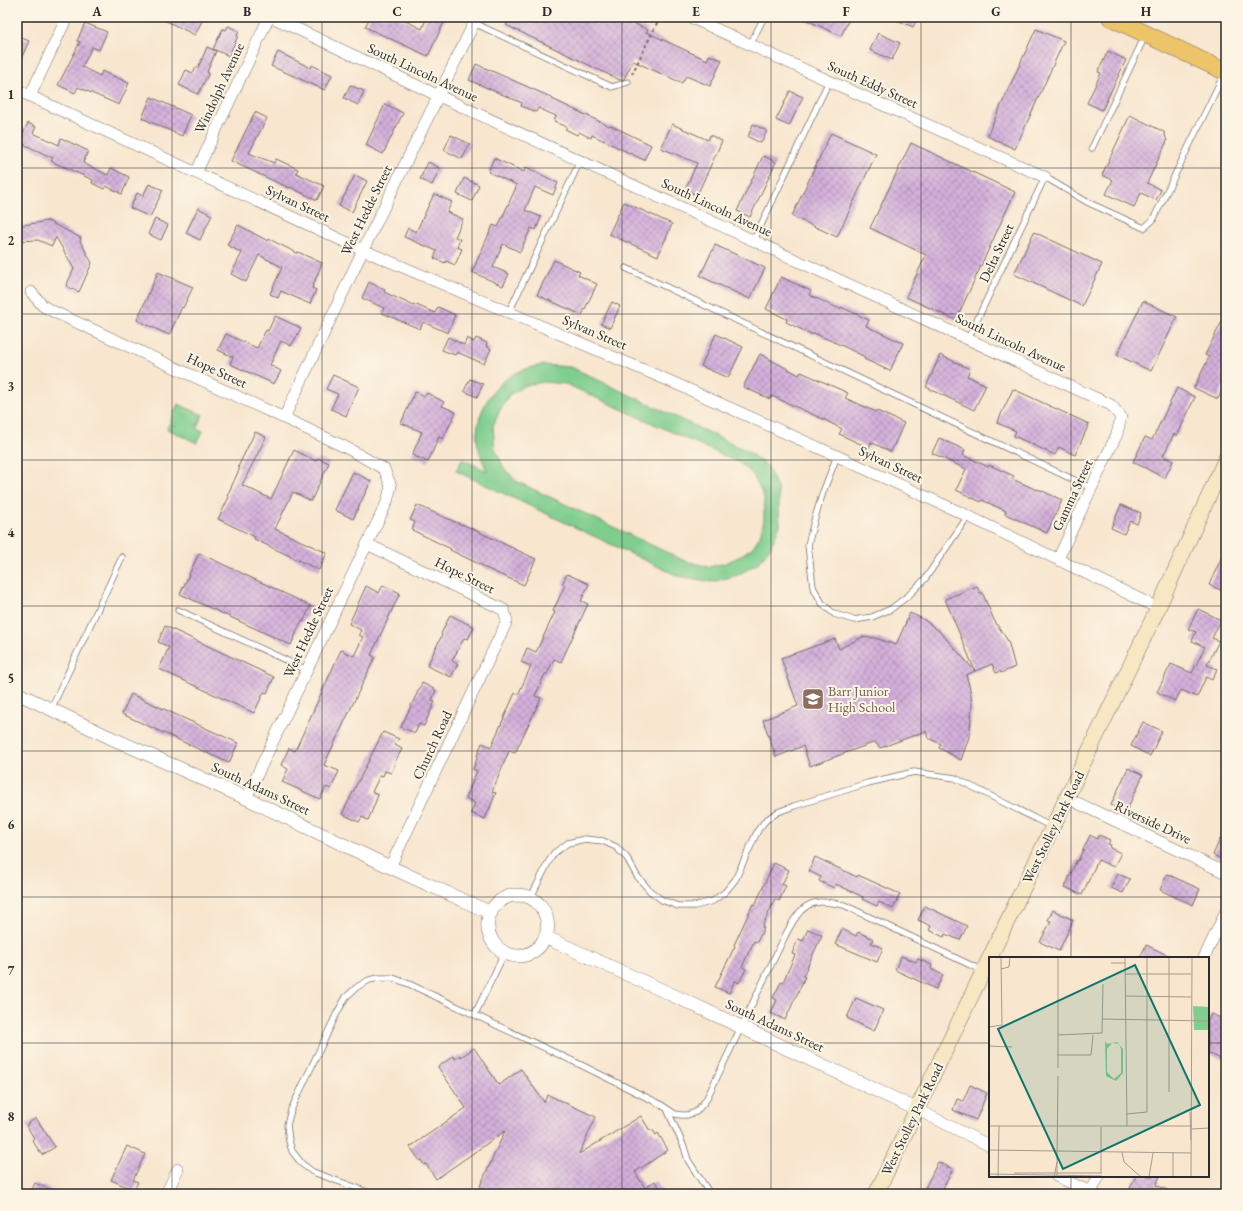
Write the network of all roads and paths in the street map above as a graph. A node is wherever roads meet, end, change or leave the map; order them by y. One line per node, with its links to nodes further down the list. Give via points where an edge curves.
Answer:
1 (67, 17): 15 (street)
2 (269, 17): 19 (street, Windolph Avenue)
3 (272, 17): 16 (street, South Lincoln Avenue)
4 (660, 17): 12 (path)
5 (690, 17): 10 (street, South Eddy Street)
6 (764, 17): 10 (lane)
7 (1110, 17): 9 (main road)
8 (476, 20): 12 (lane, via 612,87); 16 (street, West Hedde Street)
9 (1146, 34): 11 (main road); 17 (lane)
10 (750, 46): 13 (street, South Eddy Street)
11 (1225, 72): 20 (lane, via 1153,220 1144,228 1087,202)
12 (628, 82)
13 (829, 82): 20 (street, South Eddy Street); 21 (lane)
14 (17, 90): 15 (street, Sylvan Street)
15 (30, 96): 19 (street, Sylvan Street)
16 (439, 96): 18 (street, South Lincoln Avenue); 22 (street, West Hedde Street)
17 (1092, 148)
18 (580, 161): 21 (street, South Lincoln Avenue); 25 (lane)
19 (196, 173): 22 (street, Sylvan Street)
20 (1045, 177): 26 (lane, Delta Street)
21 (754, 240): 26 (street, South Lincoln Avenue)
22 (363, 250): 25 (street, Sylvan Street); 27 (street, West Hedde Street)
23 (626, 268): 32 (lane)
24 (31, 292): 27 (street, Hope Street, via 50,310)
25 (509, 312): 29 (street, Sylvan Street)
26 (968, 339): 28 (street, South Lincoln Avenue, via 1111,405 1121,417)
27 (284, 418): 31 (street, Hope Street, via 384,469)
28 (1113, 443): 32 (street, Gamma Street)
29 (837, 456): 33 (street, Sylvan Street); 33 (lane, via 823,492 808,545 813,587 822,602 834,614 854,620 891,609 910,595 925,579)
30 (1226, 458): 37 (main road, West Stolley Park Road)
31 (388, 478): 34 (street, West Hedde Street, via 391,486 387,502)
32 (1091, 488): 36 (street, Gamma Street)
33 (968, 516): 36 (street, Sylvan Street)
34 (367, 544): 39 (street, Hope Street, via 504,610 507,621); 40 (street, West Hedde Street)
35 (122, 557): 42 (lane)
36 (1058, 559): 37 (street, Sylvan Street)
37 (1158, 608): 44 (main road, West Stolley Park Road)
38 (178, 610): 40 (lane)
39 (500, 636): 46 (street, Church Road)
40 (307, 670): 43 (street, West Hedde Street)
41 (17, 693): 42 (street, South Adams Street)
42 (51, 710): 43 (street, South Adams Street)
43 (246, 798): 46 (street, South Adams Street)
44 (1067, 798): 45 (main road, West Stolley Park Road); 47 (street, Riverside Drive)
45 (1053, 827): 48 (lane, via 955,778 914,772 868,783 778,812 766,820 758,830 735,880 713,901 695,906 678,906 662,900 650,891 616,847 603,841 585,839 568,843 554,853); 53 (main road, West Stolley Park Road)
46 (390, 867): 50 (street, South Adams Street)
47 (1226, 873)
48 (531, 898): 50 (street, via 522,895 506,897 497,903); 51 (street, via 542,907 547,917)
49 (1226, 911): 54 (street)
50 (490, 913): 52 (street, via 489,936 494,944)
51 (545, 938): 52 (street, via 535,951 527,956); 58 (street, South Adams Street)
52 (505, 952): 57 (lane)
53 (990, 957)
54 (1204, 957)
55 (989, 959): 56 (main road, West Stolley Park Road)
56 (983, 971): 58 (lane, via 844,905 821,901 808,905 798,913); 60 (main road, West Stolley Park Road)
57 (476, 1014): 59 (lane); 67 (lane, via 393,978 369,980 357,987 336,1013 290,1110 289,1141 292,1151 302,1164 313,1172)
58 (741, 1027): 59 (lane, via 702,1106 696,1112 687,1115 675,1114); 60 (street, South Adams Street)
59 (667, 1109): 68 (lane, via 688,1160)
60 (916, 1109): 61 (street, South Adams Street); 69 (main road, West Stolley Park Road)
61 (989, 1146)
62 (178, 1169): 66 (street)
63 (1058, 1177): 65 (street)
64 (1099, 1177): 65 (street)
65 (1092, 1193)
66 (166, 1194)
67 (371, 1194)
68 (710, 1194)
69 (876, 1194)

